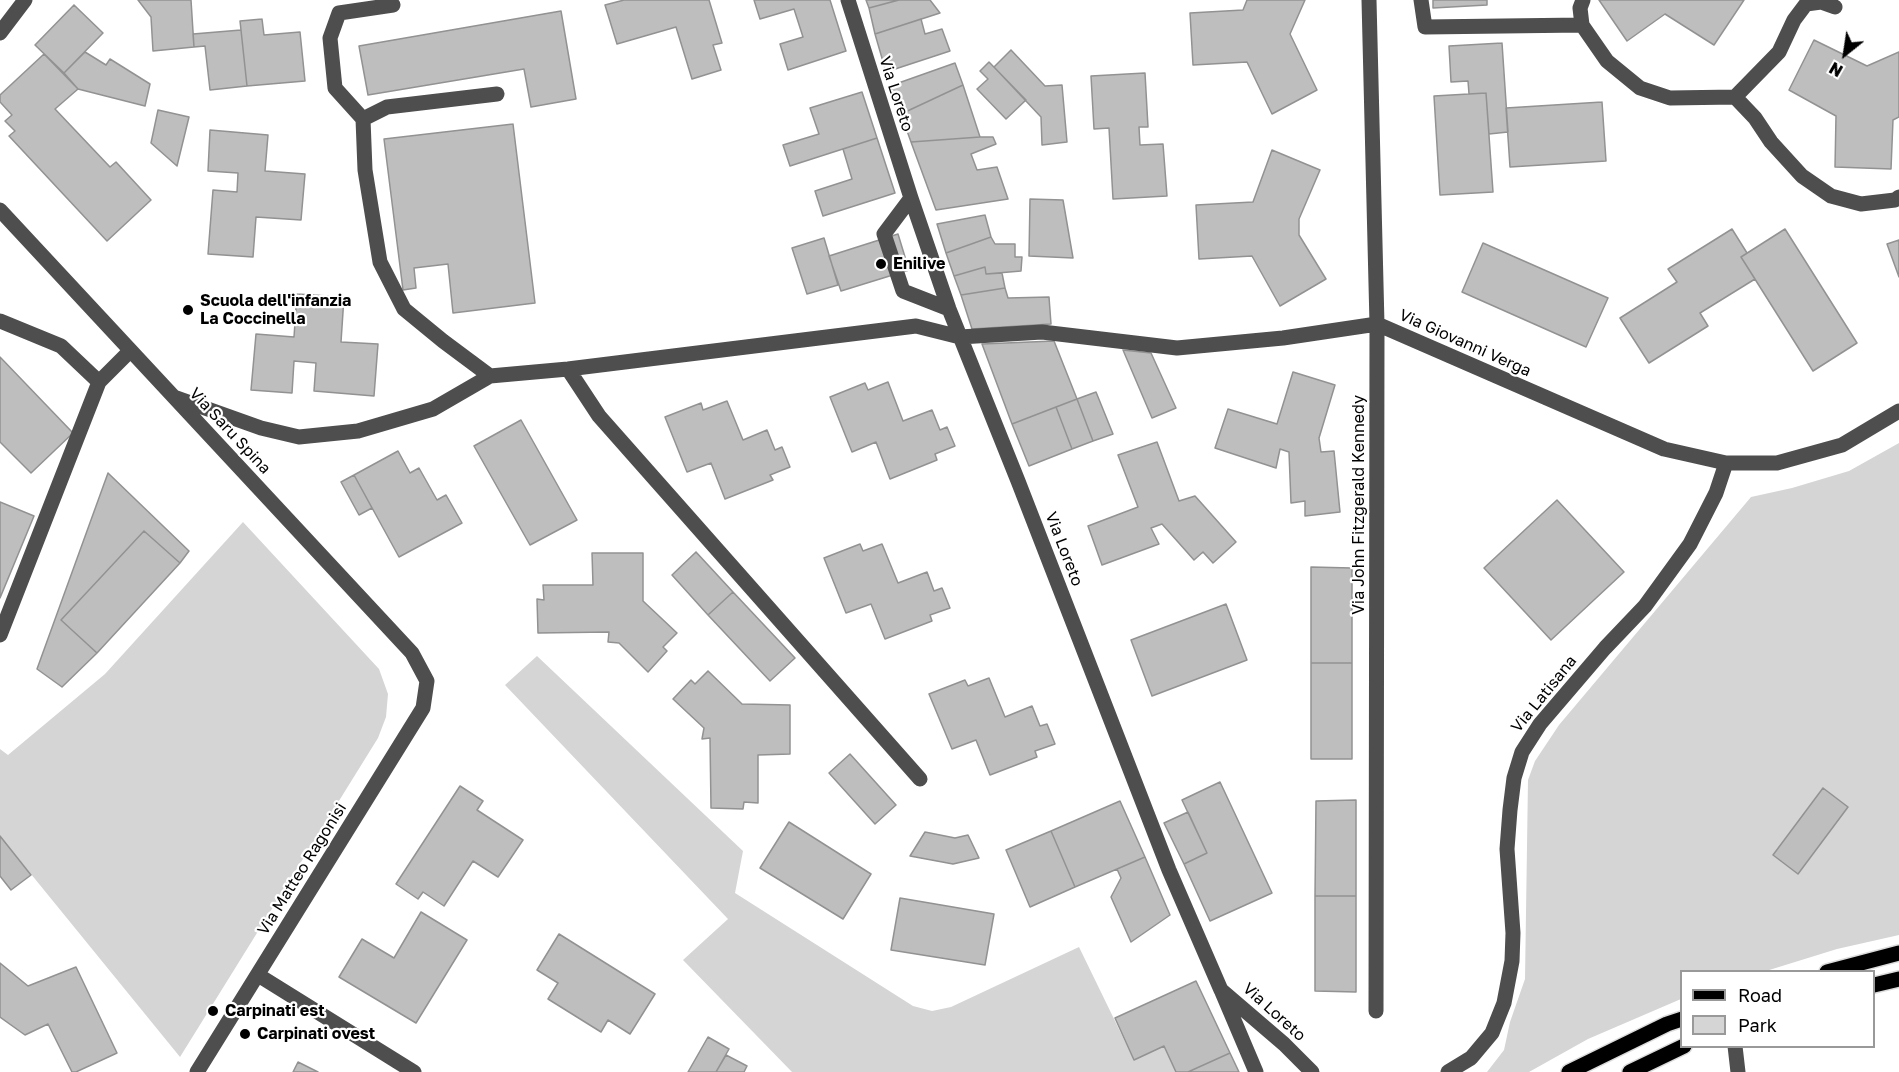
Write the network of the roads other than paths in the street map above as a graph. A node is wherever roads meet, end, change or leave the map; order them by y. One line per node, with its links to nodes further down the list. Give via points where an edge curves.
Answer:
1 (25, 0): 9 (street)
2 (848, 0): 14 (street, Via Loreto)
3 (1369, 0): 18 (street, Via John Fitzgerald Kennedy)
4 (1422, 0): 8 (street, via 1425,27)
5 (1583, 0): 8 (street)
6 (393, 5): 12 (street, via 339,13 330,38 335,88)
7 (1835, 7): 11 (street, via 1806,4 1779,52)
8 (1582, 26): 11 (street, via 1607,61 1640,88 1670,98)
9 (0, 33)
10 (497, 94): 12 (street, via 387,107)
11 (1735, 97): 13 (street, via 1802,176 1832,196 1861,204)
12 (363, 119): 22 (street, via 364,170 380,262 404,309)
13 (1899, 197)
14 (911, 198): 16 (street, Via Loreto); 16 (street, via 884,234 903,291)
15 (0, 210): 20 (street, Via Saru Spina)
16 (949, 309): 19 (street, Via Loreto)
17 (0, 321): 23 (street, via 61,346)
18 (1377, 324): 19 (street, Via Giovanni Verga, via 1177,348 1042,332); 26 (street, Via Giovanni Verga, via 1664,449); 36 (street, Via John Fitzgerald Kennedy)
19 (960, 337): 21 (street, Via Giovanni Verga, via 916,326); 35 (street, Via Loreto, via 1169,870)
20 (130, 351): 23 (street); 24 (street, Via Saru Spina)
21 (568, 369): 22 (street, Via Giovanni Verga); 29 (street, via 599,416)
22 (490, 376): 24 (street, via 433,409 358,431 299,437 261,428)
23 (99, 382): 27 (street)
24 (174, 397): 28 (street, Via Saru Spina, via 412,653)
25 (1899, 411): 26 (street, Via Giovanni Verga, via 1842,445 1777,463)
26 (1725, 463): 46 (street, Via Latisana, via 1716,492 1690,544 1645,606 1540,724 1522,752 1514,778 1507,849 1514,933 1504,1003 1492,1033 1471,1058)
27 (0, 635)
28 (427, 681): 32 (street, Via Matteo Ragonisi, via 423,708)
29 (920, 779)
30 (1899, 953): 31 (main road)
31 (1835, 970)
32 (258, 975): 41 (street, Via Matteo Ragonisi); 42 (street)
33 (1899, 979): 34 (main road)
34 (1875, 985)
35 (1221, 990): 38 (street, Via Loreto); 43 (street)
36 (1376, 1011)
37 (1680, 1020): 47 (main road)
38 (1284, 1044): 44 (street, Via Loreto); 45 (street)
39 (1682, 1048): 48 (main road)
40 (1735, 1048): 49 (street)
41 (197, 1072)
42 (414, 1072)
43 (1256, 1072)
44 (1312, 1072)
45 (1325, 1072)
46 (1448, 1072)
47 (1569, 1072)
48 (1630, 1072)
49 (1738, 1072)

